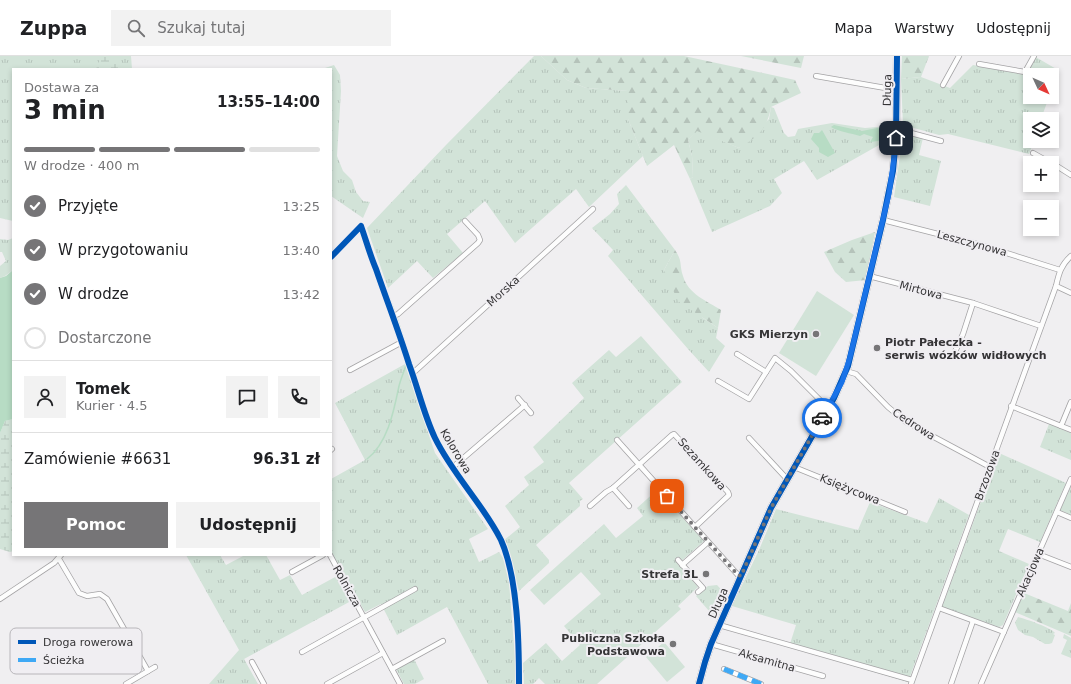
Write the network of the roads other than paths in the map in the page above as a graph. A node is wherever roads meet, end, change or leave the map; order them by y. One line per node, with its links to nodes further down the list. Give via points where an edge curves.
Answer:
1 (897, 56): 7 (street, Długa)
2 (959, 56): 6 (street)
3 (1034, 56): 4 (street, via 1025,72)
4 (980, 64)
5 (816, 76): 7 (street)
6 (943, 85)
7 (897, 90): 8 (street, Długa)
8 (896, 129): 9 (street); 15 (street, Długa, via 893,171)
9 (941, 141)
10 (1033, 153): 11 (street)
11 (1039, 156)
12 (1059, 168): 13 (street)
13 (1071, 176)
14 (593, 209): 32 (street, Morska)
15 (883, 220): 19 (street, Leszczynowa, via 981,245); 20 (street, Długa)
16 (464, 221): 24 (street, via 478,235 478,243)
17 (332, 256): 24 (street, Kolorowa, via 361,226)
18 (1071, 256): 19 (street)
19 (1060, 270): 21 (street, Brzozowa)
20 (869, 276): 23 (street, Mirtowa); 30 (street, Długa)
21 (1056, 286): 22 (street); 25 (street, Brzozowa)
22 (1071, 293)
23 (973, 303): 25 (street, Mirtowa); 28 (street)
24 (394, 316): 26 (street, Kolorowa)
25 (1041, 326): 37 (street, Brzozowa)
26 (402, 342): 29 (street); 32 (street, Kolorowa)
27 (737, 354): 31 (street)
28 (954, 354)
29 (350, 370)
30 (846, 371): 38 (street, Długa); 47 (street, Cedrowa, via 856,374 906,422)
31 (766, 372): 33 (street, via 749,399); 38 (street, via 775,358)
32 (412, 373): 46 (street, Kolorowa, via 436,439)
33 (718, 381)
34 (518, 398): 36 (street)
35 (1071, 402): 40 (street)
36 (525, 405): 39 (street); 46 (street, Kolorowa)
37 (1011, 406): 40 (street); 47 (street, Brzozowa)
38 (828, 408): 45 (street, Długa)
39 (531, 413)
40 (1061, 426): 41 (street)
41 (1071, 430)
42 (749, 438): 48 (street)
43 (617, 440): 44 (street)
44 (639, 464): 50 (street, Sezamkowa); 56 (street); 56 (street, Sezamkowa, via 674,434 728,492 727,498)
45 (794, 466): 48 (street, Długa); 53 (street, Księżycowa)
46 (453, 467): 92 (street, Kolorowa, via 488,518 501,541 507,559 513,583)
47 (990, 467): 70 (street, Brzozowa)
48 (787, 479): 66 (street, Długa)
49 (1071, 479): 54 (street, Akacjowa)
50 (613, 488): 51 (street, Sezamkowa); 52 (street)
51 (590, 506)
52 (629, 506)
53 (905, 512)
54 (1057, 512): 55 (street); 58 (street, Akacjowa)
55 (1071, 518)
56 (695, 527): 57 (street)
57 (708, 542): 63 (street); 66 (street)
58 (1038, 554): 64 (street); 75 (street, Akacjowa)
59 (321, 556): 65 (street, Rolnicza)
60 (331, 556): 71 (street, Rolnicza)
61 (60, 557): 69 (street); 74 (street, via 80,593 87,596 100,594 107,599)
62 (678, 560): 63 (street)
63 (682, 565): 68 (street, via 702,588)
64 (1071, 567)
65 (292, 572)
66 (741, 576): 73 (street, Długa)
67 (415, 589): 71 (street, Rolnicza)
68 (698, 592)
69 (0, 599)
70 (939, 608): 72 (street); 87 (street, Brzozowa)
71 (364, 618): 78 (street, Rolnicza); 79 (street, Rolnicza)
72 (973, 621): 75 (street); 95 (street)
73 (719, 625): 77 (street, Długa); 87 (street, Brzozowa)
74 (124, 628)
75 (1004, 632): 96 (street, Akacjowa)
76 (443, 641): 83 (street)
77 (711, 644): 86 (street, Aksamitna); 93 (street, Długa)
78 (302, 652)
79 (383, 653): 83 (street, Rolnicza); 90 (street)
80 (142, 660): 85 (street)
81 (252, 662): 89 (street)
82 (155, 667): 85 (street)
83 (392, 669): 91 (street, Rolnicza)
84 (724, 669): 94 (street)
85 (148, 671): 88 (street)
86 (823, 676)
87 (911, 682)
88 (126, 684)
89 (264, 684)
90 (327, 684)
91 (400, 684)
92 (519, 684)
93 (699, 684)
94 (761, 684)
95 (951, 684)
96 (982, 684)

